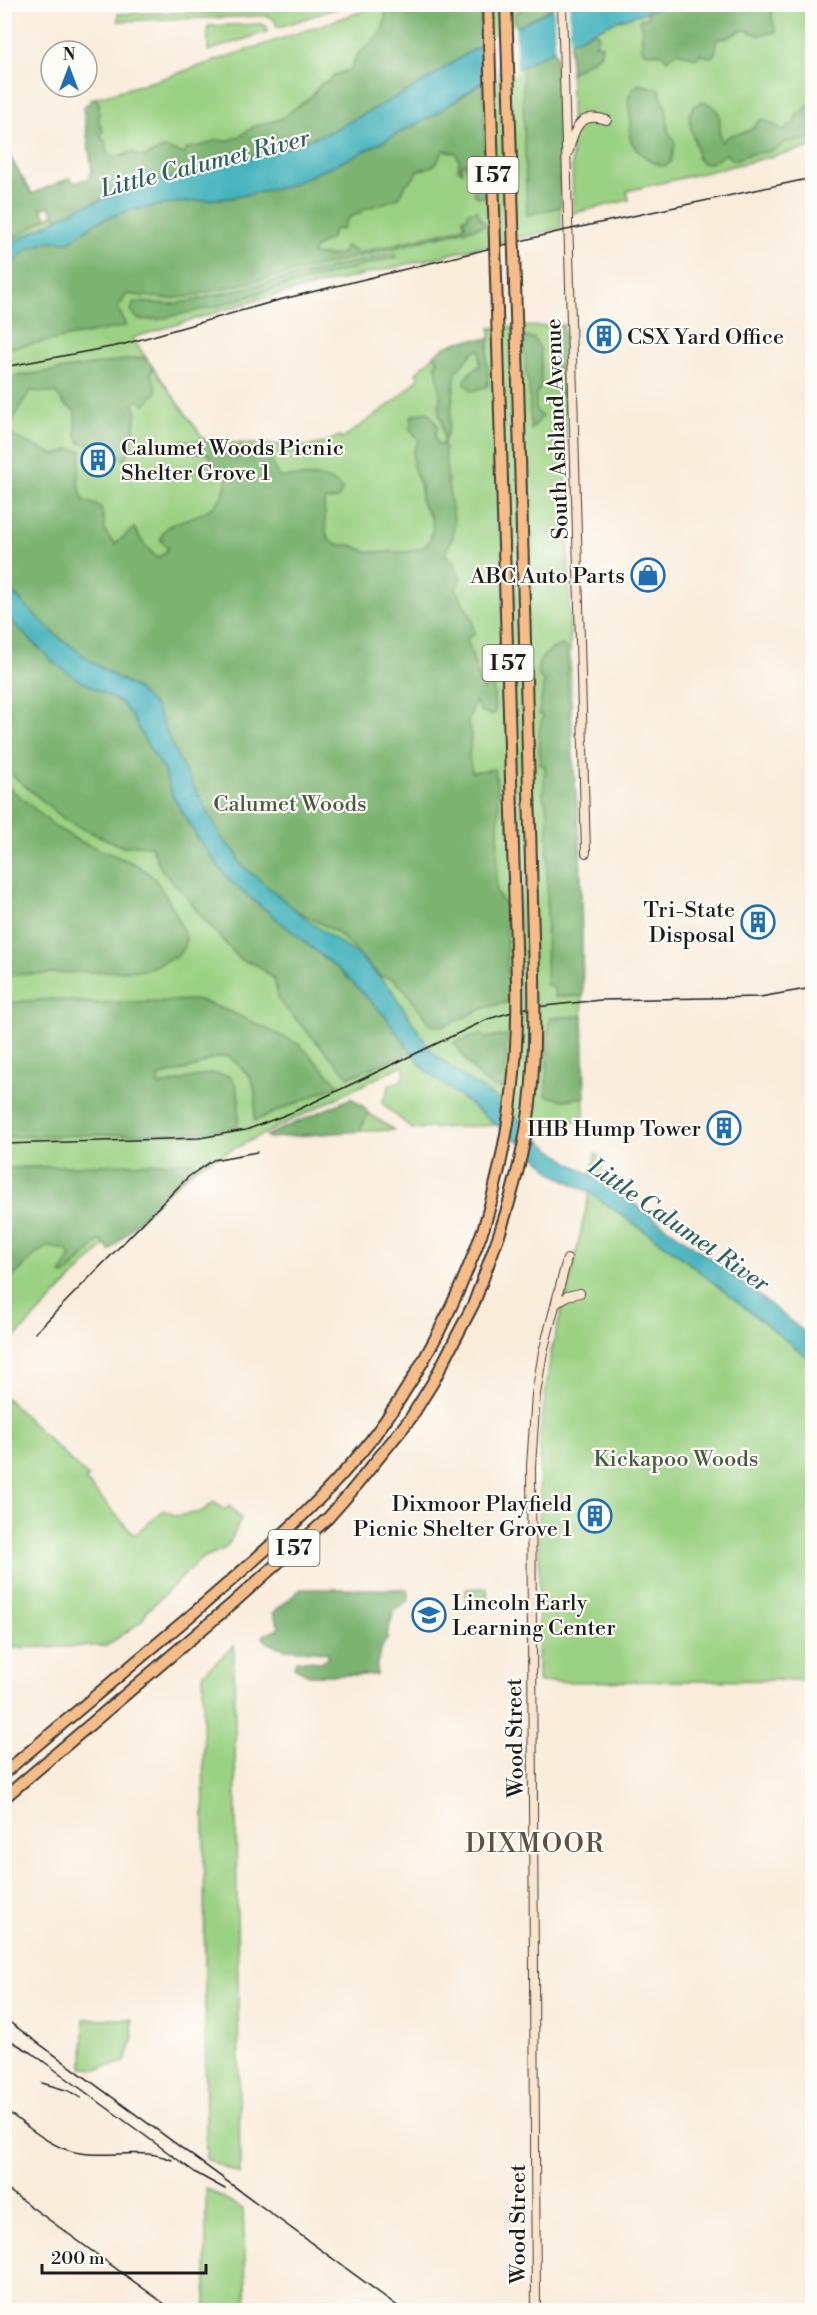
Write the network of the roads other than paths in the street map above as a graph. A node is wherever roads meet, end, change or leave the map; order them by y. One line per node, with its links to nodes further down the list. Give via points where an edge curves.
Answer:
1 (488, 4): 10 (highway, I 57, bridge, via 518,980 517,1056 501,1165 484,1227 462,1283 437,1336 372,1439 323,1495 228,1583)
2 (506, 4): 11 (highway, I 57, bridge, via 534,1054 524,1146 500,1232 474,1303 433,1382 410,1419 350,1493 328,1518 241,1596)
3 (561, 4): 5 (main road, South Ashland Avenue)
4 (607, 120): 5 (main road, via 592,117 578,124)
5 (566, 164): 6 (main road, South Ashland Avenue)
6 (586, 853)
7 (567, 1259): 9 (main road, Wood Street)
8 (580, 1293): 9 (main road)
9 (556, 1304): 12 (main road, Wood Street, via 536,1394 531,1466)
10 (4, 1773)
11 (4, 1798)
12 (536, 2310)

